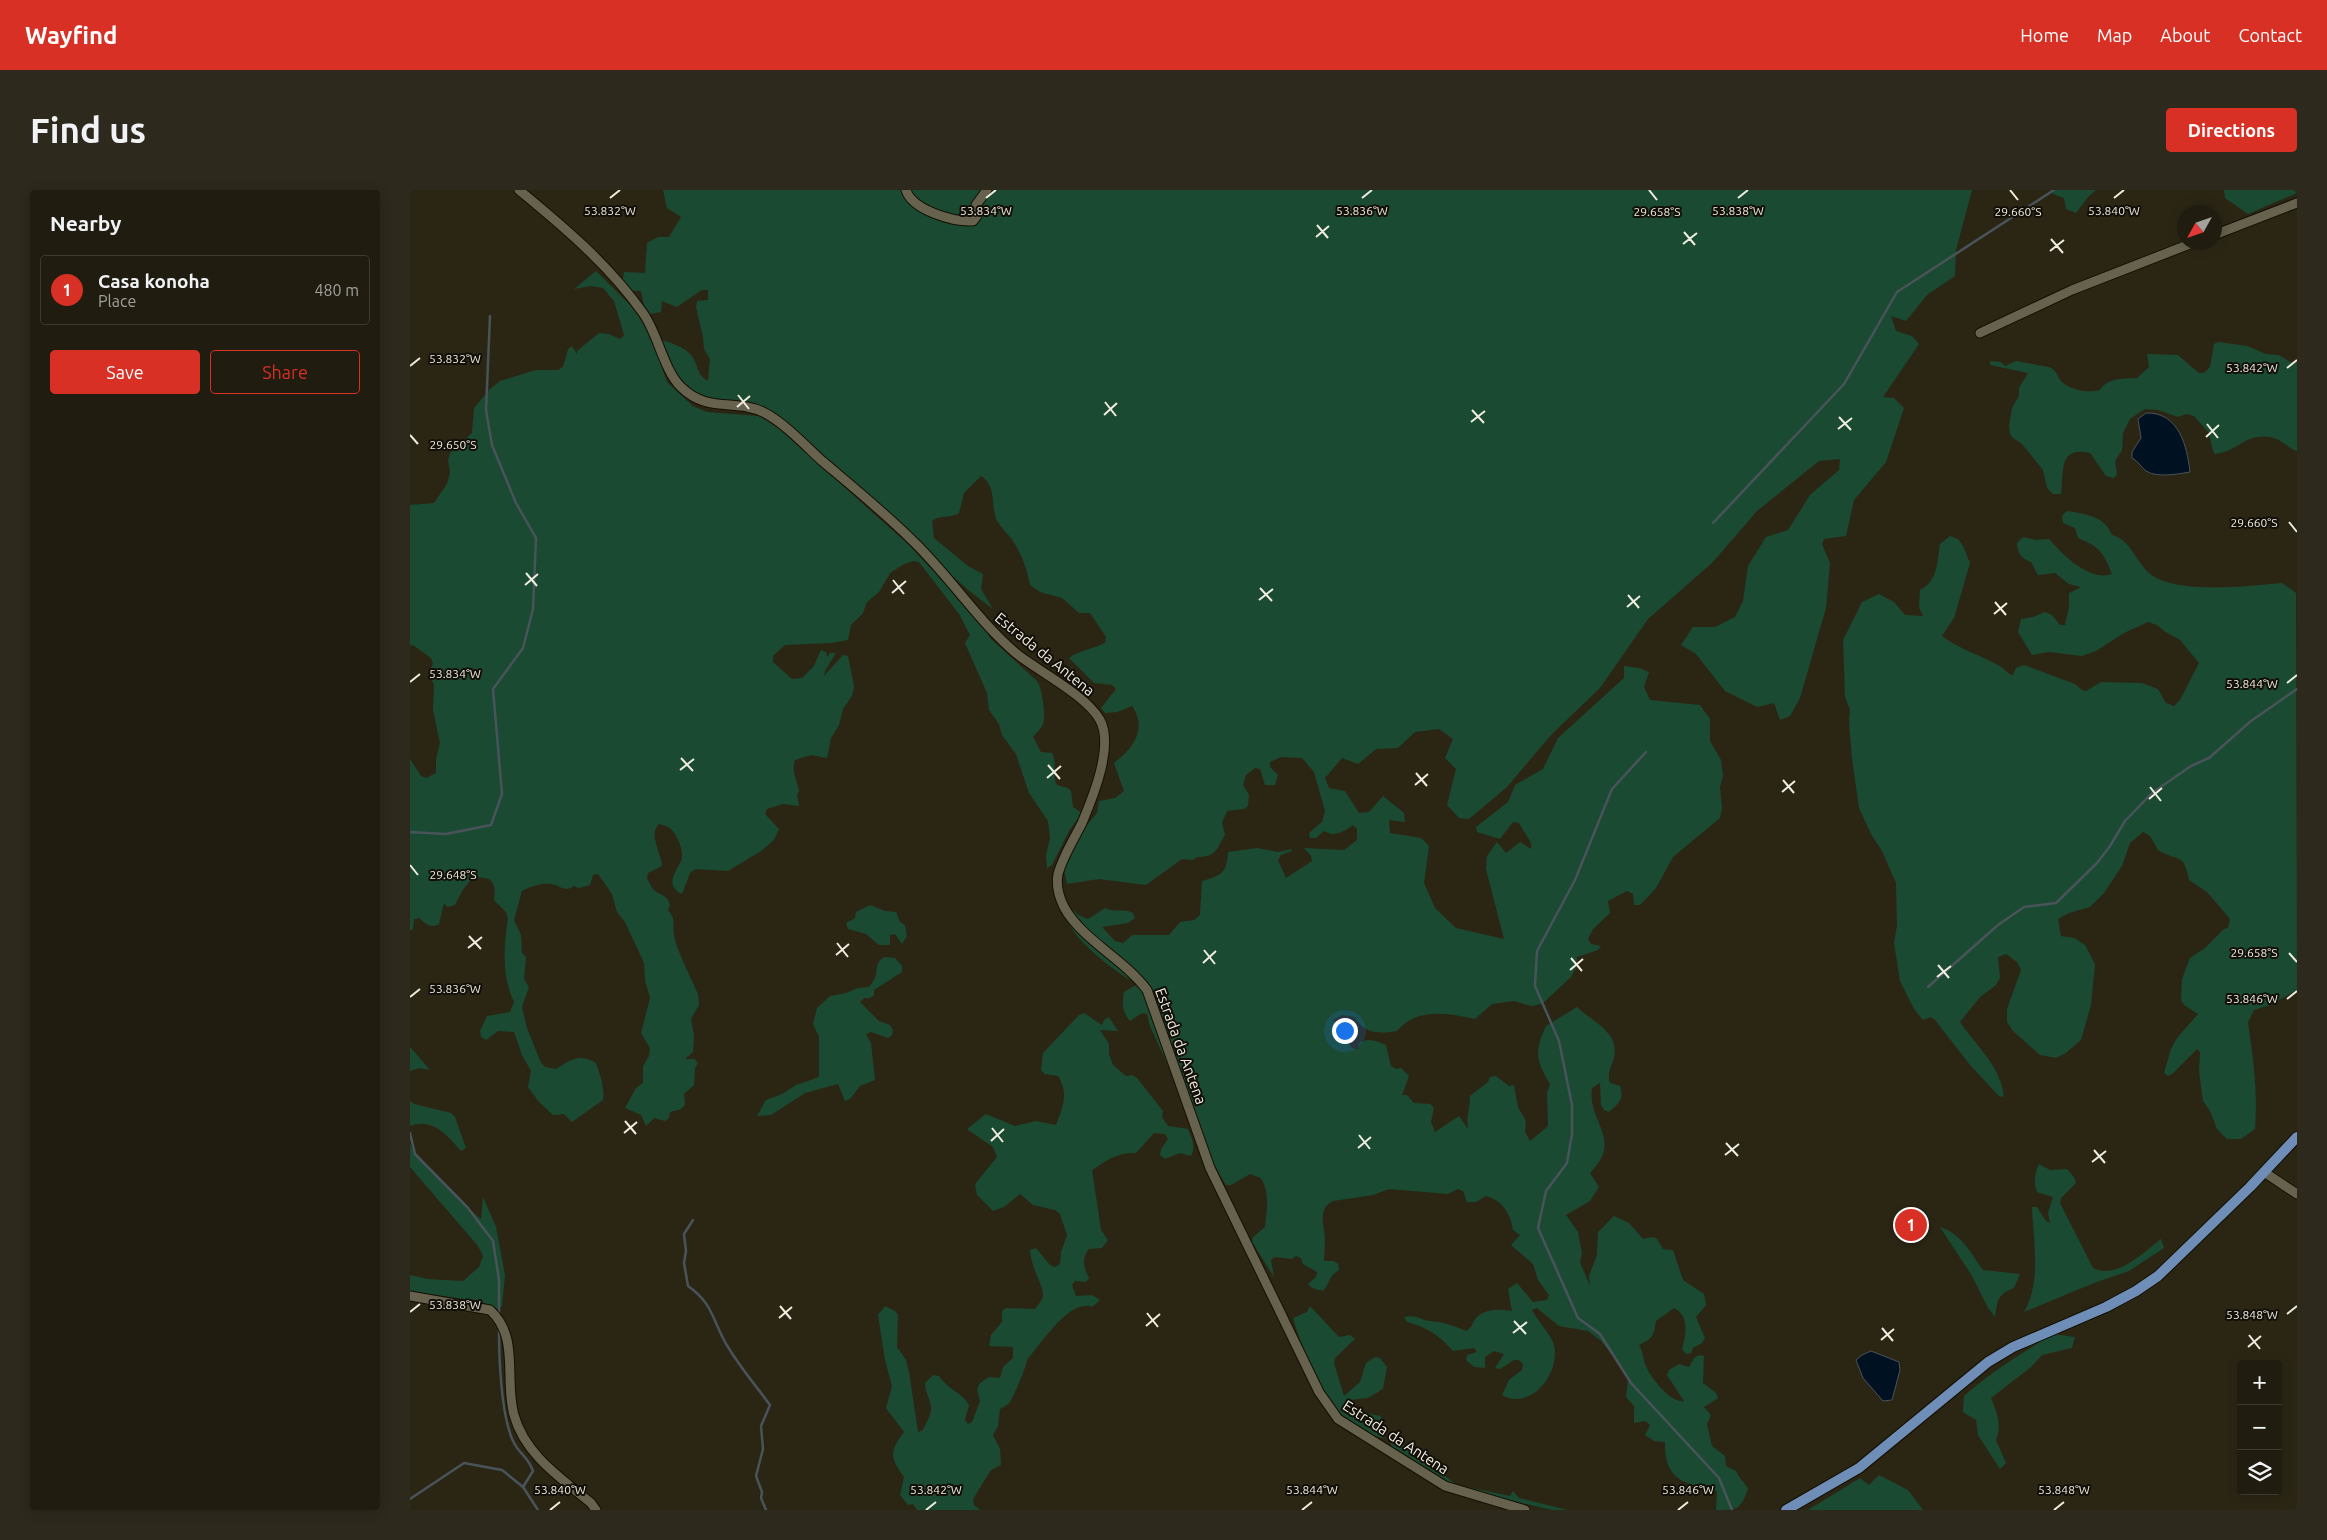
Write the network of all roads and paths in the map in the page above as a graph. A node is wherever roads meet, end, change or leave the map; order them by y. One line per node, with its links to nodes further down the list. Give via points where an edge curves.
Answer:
1 (519, 190): 13 (street, Estrada da Antena, via 598,259 643,313 657,337 670,373 679,385 694,398 764,412 915,542 986,626 1019,655 1086,703 1099,717 1106,732 1100,769 1058,875 1058,892 1064,908 1076,923 1136,974 1147,990 1210,1168 1319,1392 1338,1419 1445,1486)
2 (906, 190): 3 (street, via 917,206 973,221 977,216 976,205)
3 (987, 190)
4 (2297, 203): 5 (street)
5 (2222, 232)
6 (2177, 249): 7 (street, via 2072,290)
7 (1980, 333)
8 (2297, 1137): 9 (main road)
9 (2264, 1172): 10 (street); 14 (main road, via 2158,1276 2106,1307 1988,1362 1858,1468)
10 (2297, 1194)
11 (410, 1296): 12 (street, via 490,1310 499,1319 506,1334 510,1359 514,1415 522,1433 532,1451)
12 (596, 1510)
13 (1525, 1510)
14 (1786, 1510)

